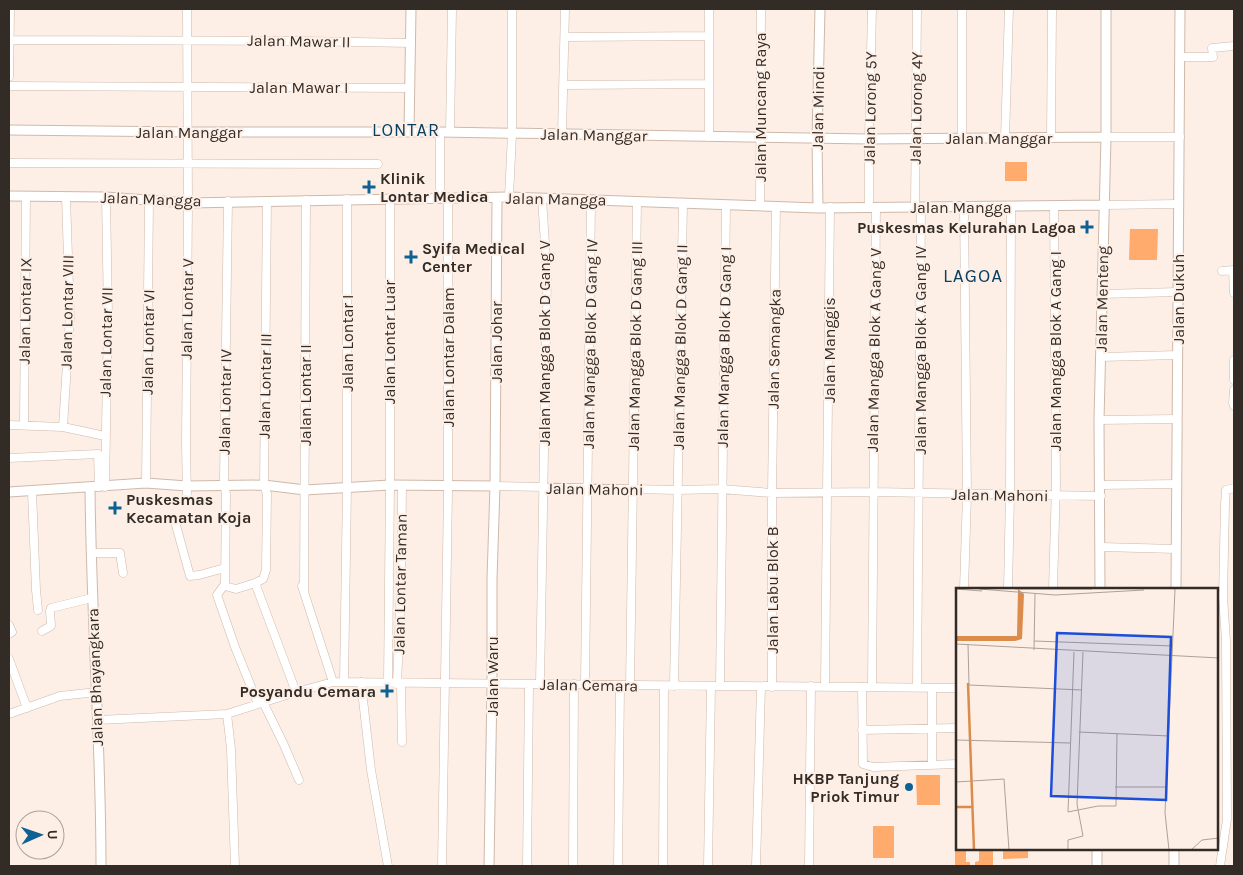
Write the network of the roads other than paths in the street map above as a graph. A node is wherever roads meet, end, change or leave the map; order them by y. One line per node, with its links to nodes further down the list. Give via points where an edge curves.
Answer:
1 (10, 9): 19 (street)
2 (186, 9): 20 (street, Jalan Lontar V)
3 (411, 9): 21 (street)
4 (452, 9): 34 (street)
5 (512, 9): 35 (street)
6 (565, 9): 18 (street)
7 (709, 9): 17 (street)
8 (761, 9): 40 (street, Jalan Muncang Raya)
9 (820, 9): 41 (street, Jalan Mindi)
10 (872, 9): 46 (street, Jalan Lorong 5Y)
11 (917, 9): 42 (street, Jalan Lorong 4Y)
12 (962, 9): 43 (street)
13 (1009, 9): 44 (street)
14 (1052, 9): 45 (street)
15 (1106, 9): 38 (street, Jalan Menteng)
16 (1180, 9): 23 (street, Jalan Dukuh)
17 (709, 36): 18 (street); 25 (street)
18 (565, 37): 26 (street)
19 (10, 40): 20 (street, Jalan Mawar II); 24 (street)
20 (187, 40): 21 (street, Jalan Mawar II); 28 (street, Jalan Lontar V)
21 (410, 43): 29 (street)
22 (1234, 46): 23 (street, via 1212,48 1213,57)
23 (1180, 57): 39 (street, Jalan Dukuh)
24 (9, 77)
25 (709, 84): 26 (street); 37 (street)
26 (564, 85): 36 (street)
27 (9, 86): 28 (street, Jalan Mawar I)
28 (188, 86): 29 (street, Jalan Mawar I); 31 (street, Jalan Lontar V)
29 (410, 88): 32 (street)
30 (9, 130): 31 (street, Jalan Manggar)
31 (188, 132): 32 (street, Jalan Manggar); 48 (street, Jalan Lontar V)
32 (409, 132): 33 (street, Jalan Manggar)
33 (440, 132): 34 (street, Jalan Manggar); 56 (street, Jalan Lontar Dalam)
34 (450, 132): 35 (street, Jalan Manggar)
35 (512, 134): 36 (street, Jalan Manggar); 54 (street)
36 (562, 134): 37 (street, Jalan Manggar)
37 (709, 137): 40 (street, Jalan Manggar)
38 (1106, 137): 39 (street, Jalan Manggar); 45 (street, Jalan Manggar); 71 (street, Jalan Menteng)
39 (1180, 137): 68 (street, Jalan Dukuh)
40 (760, 138): 41 (street, Jalan Manggar); 70 (street, Jalan Muncang Raya)
41 (817, 138): 46 (street, Jalan Manggar); 79 (street, Jalan Mindi)
42 (915, 138): 43 (street, Jalan Manggar); 46 (street, Jalan Manggar); 77 (street, Jalan Lorong 4Y)
43 (962, 138): 44 (street, Jalan Manggar)
44 (1005, 138): 45 (street, Jalan Manggar)
45 (1050, 138)
46 (869, 139): 76 (street, Jalan Lorong 5Y)
47 (9, 163): 48 (street)
48 (188, 164): 49 (street); 66 (street, Jalan Lontar V)
49 (378, 164)
50 (9, 196): 51 (street, Jalan Mangga)
51 (26, 197): 52 (street, Jalan Mangga); 93 (street, Jalan Lontar IX)
52 (66, 197): 53 (street, Jalan Mangga); 95 (street, Jalan Lontar VIII, via 70,317)
53 (106, 197): 63 (street, Jalan Mangga); 96 (street, Jalan Lontar VII)
54 (509, 197): 57 (street, Jalan Mangga); 58 (street, Jalan Mangga)
55 (390, 198): 56 (street, Jalan Mangga); 59 (street, Jalan Mangga); 101 (street, Jalan Lontar Luar)
56 (444, 198): 57 (street, Jalan Mangga); 106 (street, Jalan Lontar Dalam)
57 (497, 198): 107 (street, Jalan Johar)
58 (542, 198): 62 (street, Jalan Mangga); 110 (street, Jalan Mangga Blok D Gang V, via 546,275)
59 (347, 199): 61 (street, Jalan Mangga); 109 (street, Jalan Lontar I)
60 (267, 200): 61 (street, Jalan Mangga); 64 (street, Jalan Mangga); 100 (street, Jalan Lontar III)
61 (306, 200): 114 (street, Jalan Lontar II)
62 (591, 200): 65 (street, Jalan Mangga); 112 (street, Jalan Mangga Blok D Gang IV)
63 (150, 201): 66 (street, Jalan Mangga); 98 (street, Jalan Lontar VI)
64 (228, 201): 66 (street, Jalan Mangga); 105 (street, Jalan Lontar IV)
65 (637, 202): 67 (street, Jalan Mangga); 115 (street, Jalan Mangga Blok D Gang III)
66 (188, 203): 104 (street, Jalan Lontar V)
67 (683, 204): 69 (street, Jalan Mangga); 116 (street, Jalan Mangga Blok D Gang II)
68 (1178, 204): 71 (street); 82 (street, Jalan Dukuh)
69 (726, 205): 70 (street, Jalan Mangga); 113 (street, Jalan Mangga Blok D Gang I)
70 (760, 205): 72 (street, Jalan Mangga)
71 (1104, 205): 74 (street, Jalan Mangga); 84 (street, Jalan Menteng)
72 (776, 206): 79 (street, Jalan Mangga); 120 (street, Jalan Semangka)
73 (1012, 206): 74 (street, Jalan Mangga); 78 (street, Jalan Mangga); 124 (street)
74 (1054, 206): 125 (street, Jalan Mangga Blok A Gang I)
75 (830, 207): 76 (street, Jalan Mangga); 79 (street, Jalan Mangga); 121 (street, Jalan Manggis)
76 (872, 207): 77 (street, Jalan Mangga); 119 (street, Jalan Mangga Blok A Gang V)
77 (918, 207): 78 (street, Jalan Mangga); 122 (street, Jalan Mangga Blok A Gang IV)
78 (964, 207): 123 (street)
79 (818, 208)
80 (1234, 270): 81 (street); 83 (street)
81 (1222, 271)
82 (1178, 292): 84 (street); 85 (street, Jalan Dukuh)
83 (1234, 292)
84 (1102, 294): 86 (street, Jalan Menteng)
85 (1178, 355): 86 (street); 91 (street, Jalan Dukuh)
86 (1101, 357): 92 (street, Jalan Menteng)
87 (1234, 360): 88 (street)
88 (1234, 380)
89 (1234, 390): 90 (street)
90 (1234, 406)
91 (1177, 419): 92 (street); 99 (street, Jalan Dukuh)
92 (1099, 420): 103 (street, Jalan Menteng)
93 (24, 424): 94 (street); 95 (street)
94 (9, 425)
95 (64, 427): 96 (street)
96 (105, 436): 108 (street, Jalan Lontar VII)
97 (9, 458): 108 (street, via 98,454)
98 (146, 483): 104 (street, Jalan Mahoni); 108 (street, Jalan Mahoni)
99 (1177, 484): 103 (street); 132 (street, Jalan Dukuh)
100 (264, 485): 105 (street, Jalan Mahoni); 114 (street, Jalan Mahoni); 138 (street, Jalan Lontar III, via 267,494 266,570)
101 (390, 485): 102 (street, Jalan Mahoni); 109 (street, Jalan Mahoni); 157 (street, Jalan Lontar Taman)
102 (402, 485): 106 (street, Jalan Mahoni); 158 (street, Jalan Lontar Taman)
103 (1100, 485): 126 (street, Jalan Menteng)
104 (187, 486): 105 (street, Jalan Mahoni); 127 (street, Jalan Lontar V)
105 (225, 486): 134 (street, Jalan Lontar IV)
106 (448, 486): 107 (street, Jalan Mahoni); 159 (street, Jalan Lontar Dalam)
107 (495, 486): 110 (street, Jalan Mahoni); 160 (street, Jalan Waru)
108 (98, 487): 117 (street, Jalan Mahoni); 133 (street, Jalan Bhayangkara)
109 (347, 488): 114 (street, Jalan Mahoni); 155 (street, Jalan Lontar I)
110 (542, 488): 112 (street, Jalan Mahoni); 162 (street, Jalan Mangga Blok D Gang V)
111 (1234, 488): 129 (street, via 1226,490)
112 (587, 489): 115 (street, Jalan Mahoni); 164 (street, Jalan Mangga Blok D Gang IV)
113 (721, 489): 116 (street, Jalan Mahoni); 120 (street, Jalan Mahoni); 167 (street, Jalan Mangga Blok D Gang I)
114 (305, 490): 144 (street, Jalan Lontar II)
115 (633, 490): 116 (street, Jalan Mahoni); 165 (street, Jalan Mangga Blok D Gang III)
116 (677, 490): 166 (street, Jalan Mangga Blok D Gang II)
117 (32, 491): 118 (street, Jalan Mahoni); 146 (street)
118 (9, 492)
119 (873, 492): 121 (street, Jalan Mahoni); 122 (street, Jalan Mahoni); 173 (street, Jalan Mangga Blok A Gang V)
120 (772, 493): 121 (street, Jalan Mahoni); 171 (street, Jalan Labu Blok B)
121 (828, 493): 169 (street, Jalan Manggis)
122 (918, 493): 123 (street, Jalan Mahoni); 174 (street, Jalan Mangga Blok A Gang IV)
123 (967, 494): 124 (street, Jalan Mahoni); 139 (street)
124 (1010, 496): 125 (street, Jalan Mahoni); 140 (street)
125 (1055, 496): 126 (street, Jalan Mahoni); 141 (street, Jalan Mangga Blok A Gang I)
126 (1100, 496): 131 (street, Jalan Menteng)
127 (187, 499)
128 (174, 518): 134 (street, via 190,576)
129 (1225, 541): 130 (street); 151 (street, via 1223,597)
130 (1234, 541)
131 (1100, 547): 132 (street); 142 (street, Jalan Menteng)
132 (1176, 549): 143 (street, Jalan Dukuh)
133 (91, 553): 135 (street, via 120,553); 145 (street, Jalan Bhayangkara)
134 (225, 568): 137 (street, Jalan Lontar IV)
135 (123, 573)
136 (299, 580): 144 (street)
137 (225, 586): 138 (street, via 236,589); 182 (street, via 217,592 217,598)
138 (256, 586): 181 (street)
139 (964, 588)
140 (1008, 588)
141 (1053, 588)
142 (1100, 588)
143 (1176, 588)
144 (304, 591): 154 (street)
145 (92, 598): 148 (street, via 51,608 52,626); 180 (street, Jalan Bhayangkara)
146 (38, 610)
147 (9, 625): 149 (street, via 12,632)
148 (42, 632)
149 (9, 634)
150 (1234, 640): 151 (street)
151 (1226, 641): 210 (street, via 1227,819)
152 (9, 658): 153 (street)
153 (11, 674): 183 (street)
154 (333, 682): 155 (street, Jalan Cemara); 181 (street, Jalan Cemara)
155 (344, 682): 156 (street, Jalan Cemara)
156 (361, 682): 157 (street, Jalan Cemara); 198 (street, via 371,770)
157 (388, 683): 158 (street, Jalan Cemara)
158 (399, 684): 159 (street, Jalan Cemara); 190 (street, Jalan Lontar Taman)
159 (445, 684): 160 (street, Jalan Cemara); 199 (street, Jalan Lontar Dalam)
160 (492, 684): 161 (street, Jalan Cemara); 200 (street, Jalan Waru)
161 (530, 684): 162 (street, Jalan Cemara); 201 (street)
162 (540, 684): 163 (street, Jalan Cemara)
163 (574, 684): 164 (street, Jalan Cemara); 202 (street)
164 (585, 684): 178 (street, Jalan Cemara)
165 (630, 686): 178 (street, Jalan Cemara); 179 (street, Jalan Cemara)
166 (674, 686): 175 (street, Jalan Cemara); 179 (street, Jalan Cemara)
167 (720, 686): 170 (street, Jalan Cemara); 175 (street, Jalan Cemara)
168 (811, 686): 169 (street, Jalan Cemara); 171 (street, Jalan Cemara); 207 (street)
169 (825, 686): 172 (street, Jalan Cemara)
170 (761, 687): 171 (street, Jalan Cemara); 206 (street)
171 (772, 687)
172 (862, 687): 173 (street, Jalan Cemara); 189 (street)
173 (872, 687): 174 (street, Jalan Cemara)
174 (916, 687): 176 (street, Jalan Cemara)
175 (711, 688): 205 (street)
176 (932, 688): 177 (street, Jalan Cemara); 187 (street)
177 (956, 688)
178 (620, 689): 203 (street)
179 (664, 690): 204 (street)
180 (97, 692): 183 (street, via 60,696); 186 (street, Jalan Bhayangkara)
181 (296, 692): 182 (street, Jalan Cemara)
182 (261, 703): 185 (street, Jalan Cemara); 193 (street)
183 (27, 708): 184 (street)
184 (9, 714)
185 (227, 714): 186 (street, Jalan Cemara); 197 (street)
186 (98, 720): 196 (street, Jalan Bhayangkara)
187 (932, 728): 188 (street); 189 (street); 191 (street)
188 (956, 728)
189 (862, 730): 191 (street, via 862,761 865,765)
190 (402, 742)
191 (932, 764): 192 (street)
192 (956, 764)
193 (299, 780)
194 (1097, 850): 208 (street)
195 (1174, 850): 209 (street)
196 (101, 866)
197 (234, 866)
198 (388, 866)
199 (442, 866)
200 (489, 866)
201 (527, 866)
202 (573, 866)
203 (618, 866)
204 (663, 866)
205 (708, 866)
206 (756, 866)
207 (809, 866)
208 (1097, 866)
209 (1174, 866)
210 (1220, 866)

